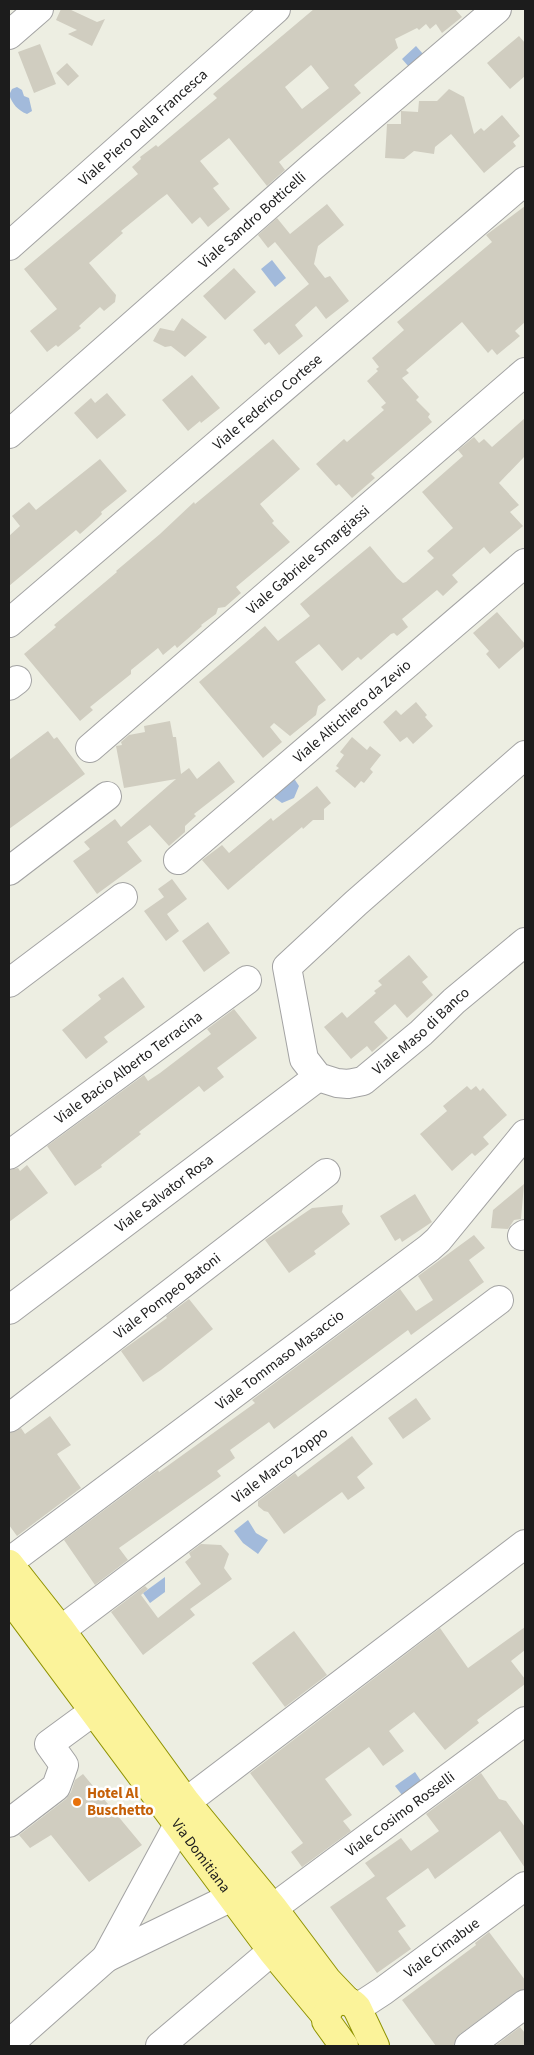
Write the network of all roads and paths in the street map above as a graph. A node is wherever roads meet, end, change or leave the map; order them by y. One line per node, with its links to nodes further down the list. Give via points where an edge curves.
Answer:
1 (39, 9): 4 (street)
2 (276, 9): 6 (street, Viale Piero Della Francesca)
3 (497, 9): 8 (street, Viale Sandro Botticelli)
4 (9, 35)
5 (525, 181): 10 (street, Viale Federico Cortese)
6 (9, 246)
7 (525, 372): 11 (street, Viale Gabriele Smargiassi)
8 (9, 434)
9 (525, 563): 14 (street, Viale Altichiero da Zevio)
10 (9, 623)
11 (90, 748)
12 (525, 755): 20 (street, via 287,967 304,1059)
13 (107, 796): 15 (street)
14 (178, 860)
15 (9, 871)
16 (123, 897): 19 (street)
17 (525, 942): 20 (street, Viale Maso di Banco, via 363,1081 337,1083)
18 (247, 980): 22 (street, Viale Bacio Alberto Terracina)
19 (9, 984)
20 (318, 1076): 25 (street, Viale Salvator Rosa)
21 (525, 1134): 28 (street, Viale Tommaso Masaccio, via 430,1248)
22 (9, 1155)
23 (326, 1173): 26 (street, Viale Pompeo Batoni)
24 (499, 1300): 30 (street, Viale Marco Zoppo)
25 (9, 1310)
26 (9, 1418)
27 (525, 1544): 33 (street, Via Domitiana)
28 (9, 1563): 30 (main road, Via Domitiana)
29 (9, 1597): 31 (main road, Via Domitiana)
30 (61, 1630): 33 (main road, Via Domitiana)
31 (94, 1711): 33 (main road, Via Domitiana); 34 (street, via 50,1744 64,1765 56,1787)
32 (525, 1721): 37 (street, Viale Cosimo Rosselli)
33 (182, 1813): 36 (main road, Via Domitiana); 37 (main road, Via Domitiana); 39 (street)
34 (9, 1823)
35 (525, 1886): 41 (street, Viale Cimabue)
36 (232, 1896): 38 (main road, Via Domitiana); 39 (street)
37 (273, 1908): 41 (main road, Via Domitiana, via 327,1980)
38 (272, 1951): 41 (main road, Via Domitiana); 43 (street)
39 (106, 1958): 42 (street)
40 (525, 2004): 45 (street)
41 (344, 2019): 44 (main road, Via Domitiana)
42 (9, 2044)
43 (160, 2046)
44 (375, 2046)
45 (469, 2046)

